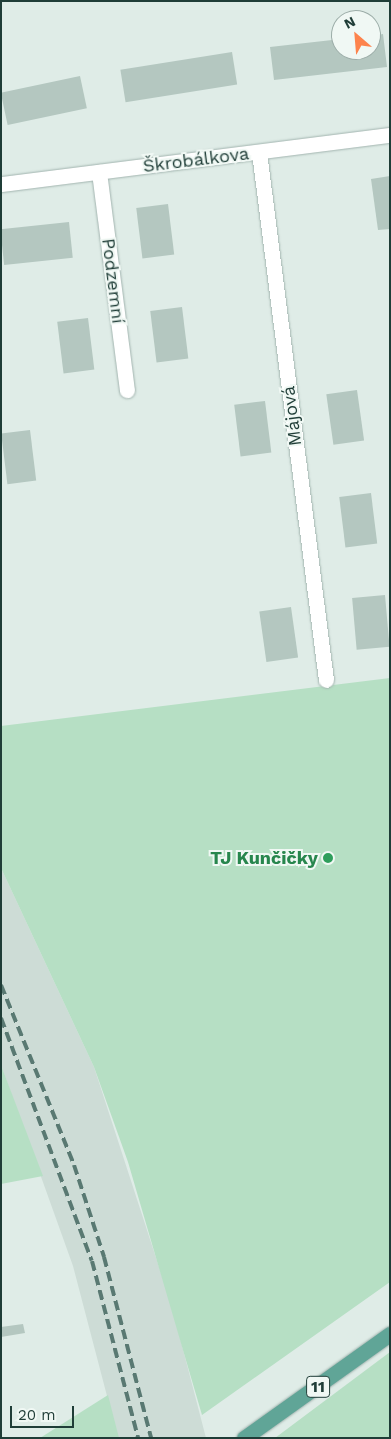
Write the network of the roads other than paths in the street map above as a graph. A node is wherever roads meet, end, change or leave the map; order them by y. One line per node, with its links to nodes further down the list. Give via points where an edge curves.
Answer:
1 (390, 135): 2 (street, Škrobálkova)
2 (260, 152): 3 (street, Škrobálkova); 6 (street, Májová)
3 (99, 172): 4 (street, Škrobálkova); 5 (street, Podzemní)
4 (1, 184)
5 (126, 390)
6 (326, 680)
7 (390, 1334): 8 (main road, 11)
8 (244, 1438)

